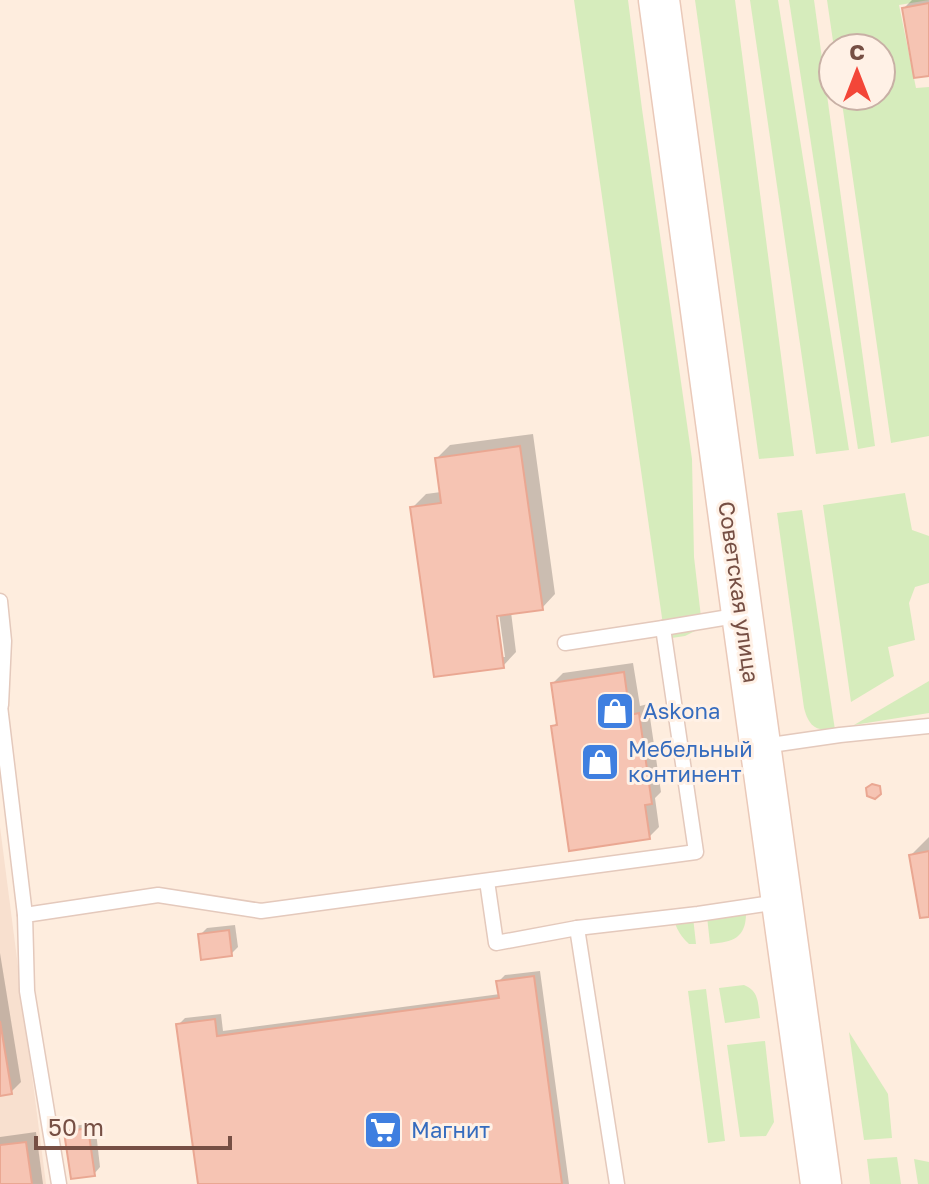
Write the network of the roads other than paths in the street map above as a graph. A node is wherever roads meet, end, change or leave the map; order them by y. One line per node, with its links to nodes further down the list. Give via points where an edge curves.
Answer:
1 (659, 0): 3 (main road, Советская улица)
2 (0, 601): 6 (lane)
3 (742, 614): 4 (lane); 8 (main road, Советская улица)
4 (663, 628): 5 (lane); 9 (lane, via 696,852)
5 (565, 643)
6 (0, 706): 11 (lane)
7 (929, 726): 8 (lane)
8 (760, 746): 10 (main road, Советская улица)
9 (487, 881): 11 (lane, via 261,911 158,895); 12 (lane, via 496,943)
10 (782, 902): 12 (lane); 15 (main road, Советская улица)
11 (25, 915): 13 (lane, via 27,991)
12 (577, 928): 14 (lane)
13 (59, 1184)
14 (617, 1184)
15 (821, 1184)

